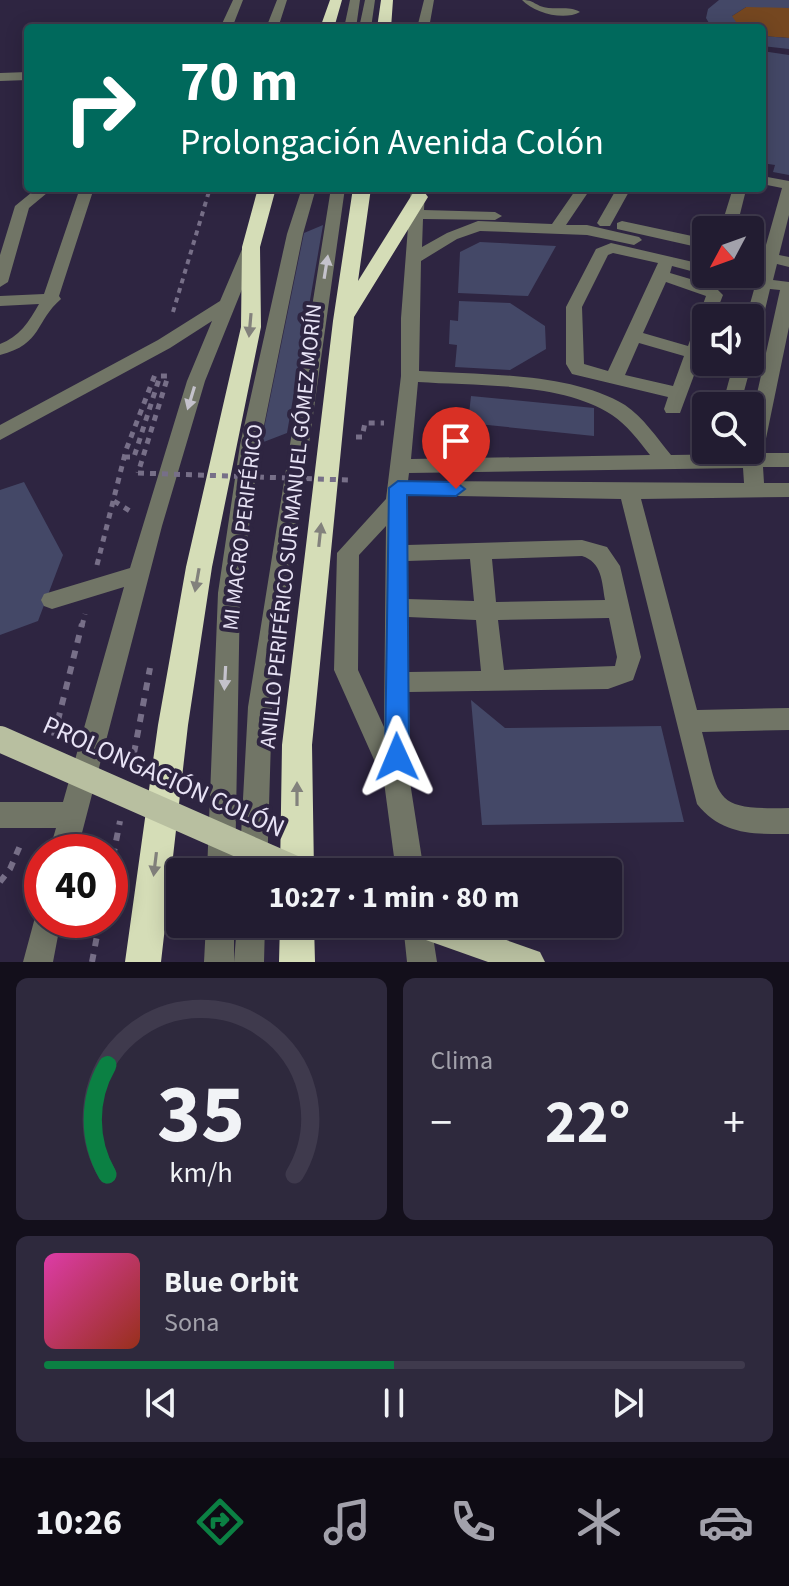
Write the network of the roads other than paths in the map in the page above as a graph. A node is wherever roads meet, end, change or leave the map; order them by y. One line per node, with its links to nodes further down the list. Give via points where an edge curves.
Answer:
1 (238, 0): 10 (street)
2 (282, 0): 11 (street)
3 (336, 0): 12 (highway)
4 (355, 0): 13 (street)
5 (370, 0): 14 (street)
6 (387, 0): 15 (highway)
7 (429, 0): 16 (street)
8 (527, 0): 9 (street, via 538,9)
9 (575, 12)
10 (228, 24)
11 (273, 24)
12 (328, 24)
13 (351, 24)
14 (366, 24)
15 (384, 24)
16 (424, 24)
17 (24, 76): 18 (street)
18 (0, 77)
19 (766, 181): 20 (street)
20 (789, 186): 44 (street)
21 (41, 192): 45 (street, via 22,206)
22 (86, 192): 47 (street)
23 (266, 192): 35 (highway)
24 (308, 192): 91 (street, MI MACRO PERIFÉRICO, one-way to 91, via 250,445 229,593)
25 (337, 192): 92 (street, MI MACRO PERIFÉRICO, one-way to 25, via 260,707)
26 (361, 192): 53 (highway, ANILLO PERIFÉRICO SUR MANUEL GÓMEZ MORÍN)
27 (581, 192): 32 (street)
28 (622, 192): 33 (street)
29 (735, 192): 31 (street)
30 (419, 200): 32 (street); 37 (street); 53 (highway)
31 (731, 216)
32 (560, 223): 33 (street); 36 (street); 37 (street, via 478,226)
33 (605, 223): 34 (street)
34 (692, 241)
35 (251, 247): 51 (street); 103 (highway, one-way to 103, via 251,327 199,567)
36 (692, 253)
37 (415, 258): 59 (street)
38 (789, 262): 44 (street)
39 (764, 267): 44 (street)
40 (664, 268): 41 (street); 49 (street, via 708,289 715,295); 55 (street); 60 (street, via 611,248 602,252 574,307 578,370)
41 (692, 269)
42 (764, 269): 44 (street)
43 (764, 270): 44 (street)
44 (767, 270): 46 (street); 50 (street)
45 (0, 282)
46 (789, 288): 54 (street)
47 (53, 299): 48 (street); 56 (street, via 21,341)
48 (0, 301)
49 (711, 304)
50 (758, 304)
51 (226, 305): 62 (street); 76 (street, one-way to 76, via 196,381)
52 (764, 316): 54 (street)
53 (343, 321): 94 (highway, ANILLO PERIFÉRICO SUR MANUEL GÓMEZ MORÍN, one-way to 53, via 297,745)
54 (784, 321): 61 (street)
55 (633, 336): 57 (street); 60 (street)
56 (0, 350)
57 (692, 352)
58 (692, 358): 60 (street, via 676,401)
59 (410, 376): 66 (street, via 595,398 637,427); 69 (street)
60 (614, 378)
61 (764, 408)
62 (0, 433)
63 (692, 458): 66 (street)
64 (764, 460): 65 (street)
65 (789, 460)
66 (665, 461): 69 (street)
67 (719, 464): 71 (street)
68 (752, 464): 72 (street)
69 (398, 485): 73 (street); 75 (street); 86 (street, via 348,553 346,670)
70 (789, 490): 72 (street)
71 (722, 491): 72 (street); 73 (street)
72 (755, 491)
73 (629, 492): 84 (street)
74 (480, 550): 75 (street); 79 (street, via 582,548 599,553 609,566); 80 (street)
75 (397, 553): 78 (street)
76 (139, 574): 77 (street); 88 (street)
77 (52, 600)
78 (397, 608): 80 (street); 81 (street)
79 (618, 609): 80 (street); 82 (street, via 629,657 625,673 608,679)
80 (486, 611): 82 (street)
81 (396, 682): 82 (street); 86 (street)
82 (494, 682)
83 (789, 719): 84 (street)
84 (688, 721): 89 (street, via 706,795 719,814 742,821)
85 (0, 739): 93 (main road, PROLONGACIÓN COLÓN, bridge)
86 (397, 782): 95 (street)
87 (0, 815): 88 (street)
88 (72, 815): 90 (street)
89 (789, 821)
90 (67, 834)
91 (221, 858)
92 (254, 858)
93 (268, 858)
94 (300, 858)
95 (408, 858)
96 (43, 938): 102 (street)
97 (220, 938): 104 (street)
98 (250, 938): 105 (street)
99 (297, 938): 106 (highway)
100 (419, 938): 107 (street)
101 (459, 938): 108 (main road)
102 (38, 962)
103 (143, 962)
104 (219, 962)
105 (249, 962)
106 (297, 962)
107 (422, 962)
108 (530, 962)

